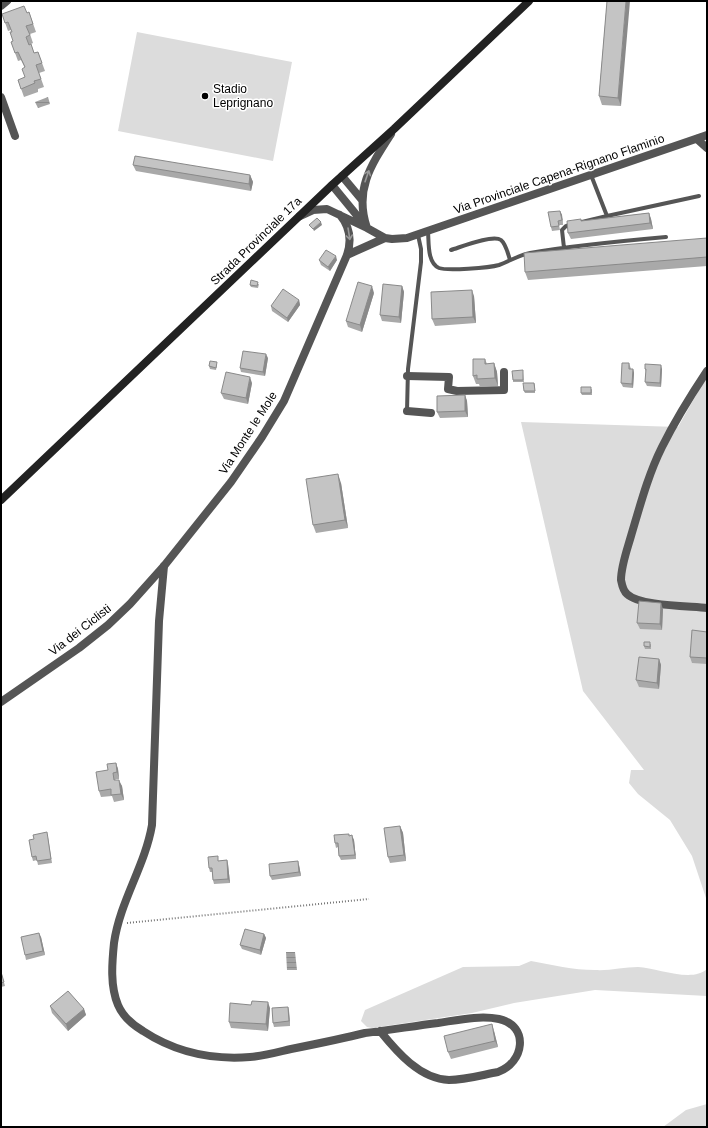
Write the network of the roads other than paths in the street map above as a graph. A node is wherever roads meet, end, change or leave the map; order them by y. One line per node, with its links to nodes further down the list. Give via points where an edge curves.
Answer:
1 (7, 1): 3 (street)
2 (529, 1): 5 (main road, Strada Provinciale 17a)
3 (1, 6)
4 (1, 97): 7 (street)
5 (394, 129): 11 (main road, Strada Provinciale 17a); 14 (street, one-way to 5, via 369,169)
6 (707, 135): 8 (street, Via Provinciale Capena-Rignano Flaminio)
7 (15, 136)
8 (697, 139): 9 (street); 10 (street, Via Provinciale Capena-Rignano Flaminio)
9 (707, 148)
10 (591, 175): 17 (lane); 19 (street, Via Provinciale Capena-Rignano Flaminio)
11 (342, 176): 12 (main road, Strada Provinciale 17a); 14 (street)
12 (332, 186): 16 (main road, Strada Provinciale 17a); 18 (street)
13 (699, 196): 17 (lane)
14 (362, 200): 18 (street, via 363,217)
15 (340, 215): 16 (street, Via Provinciale Capena-Rignano Flaminio, via 327,209 318,209); 18 (street, Via Provinciale Capena-Rignano Flaminio); 25 (street, Via Monte le Mole, one-way to 25, via 345,220 349,233)
16 (299, 216): 32 (main road, Strada Provinciale 17a)
17 (607, 216): 23 (lane, via 563,228)
18 (367, 228): 22 (street, Via Provinciale Capena-Rignano Flaminio)
19 (428, 232): 20 (street, Via Provinciale Capena-Rignano Flaminio); 26 (lane, via 431,259 437,267 487,267)
20 (418, 235): 22 (street, Via Provinciale Capena-Rignano Flaminio, via 399,239); 29 (lane, via 421,262)
21 (666, 237): 23 (lane)
22 (385, 238): 25 (street)
23 (564, 248): 26 (lane, via 524,254)
24 (451, 250): 26 (lane, via 489,238 497,238 504,243)
25 (347, 255): 33 (street, Via Monte le Mole, via 276,416 231,482)
26 (510, 260)
27 (707, 371): 34 (street, via 668,436 652,470 627,551 621,581 626,594 640,601)
28 (504, 372): 29 (street, via 504,390 457,391 448,389 449,376)
29 (407, 376): 30 (lane)
30 (407, 411): 31 (street)
31 (431, 413)
32 (1, 500)
33 (164, 566): 35 (street, Via dei Ciclisti, via 108,625 63,660); 36 (street, via 159,621 152,825 146,854 126,900 114,943 113,986 118,1004 126,1017 138,1028 171,1047 211,1056 252,1057)
34 (707, 608)
35 (1, 702)
36 (380, 1031): 36 (street, via 466,1019 494,1018 503,1020 513,1027 520,1040 519,1050 517,1058 504,1070 456,1079 440,1079 416,1068)

